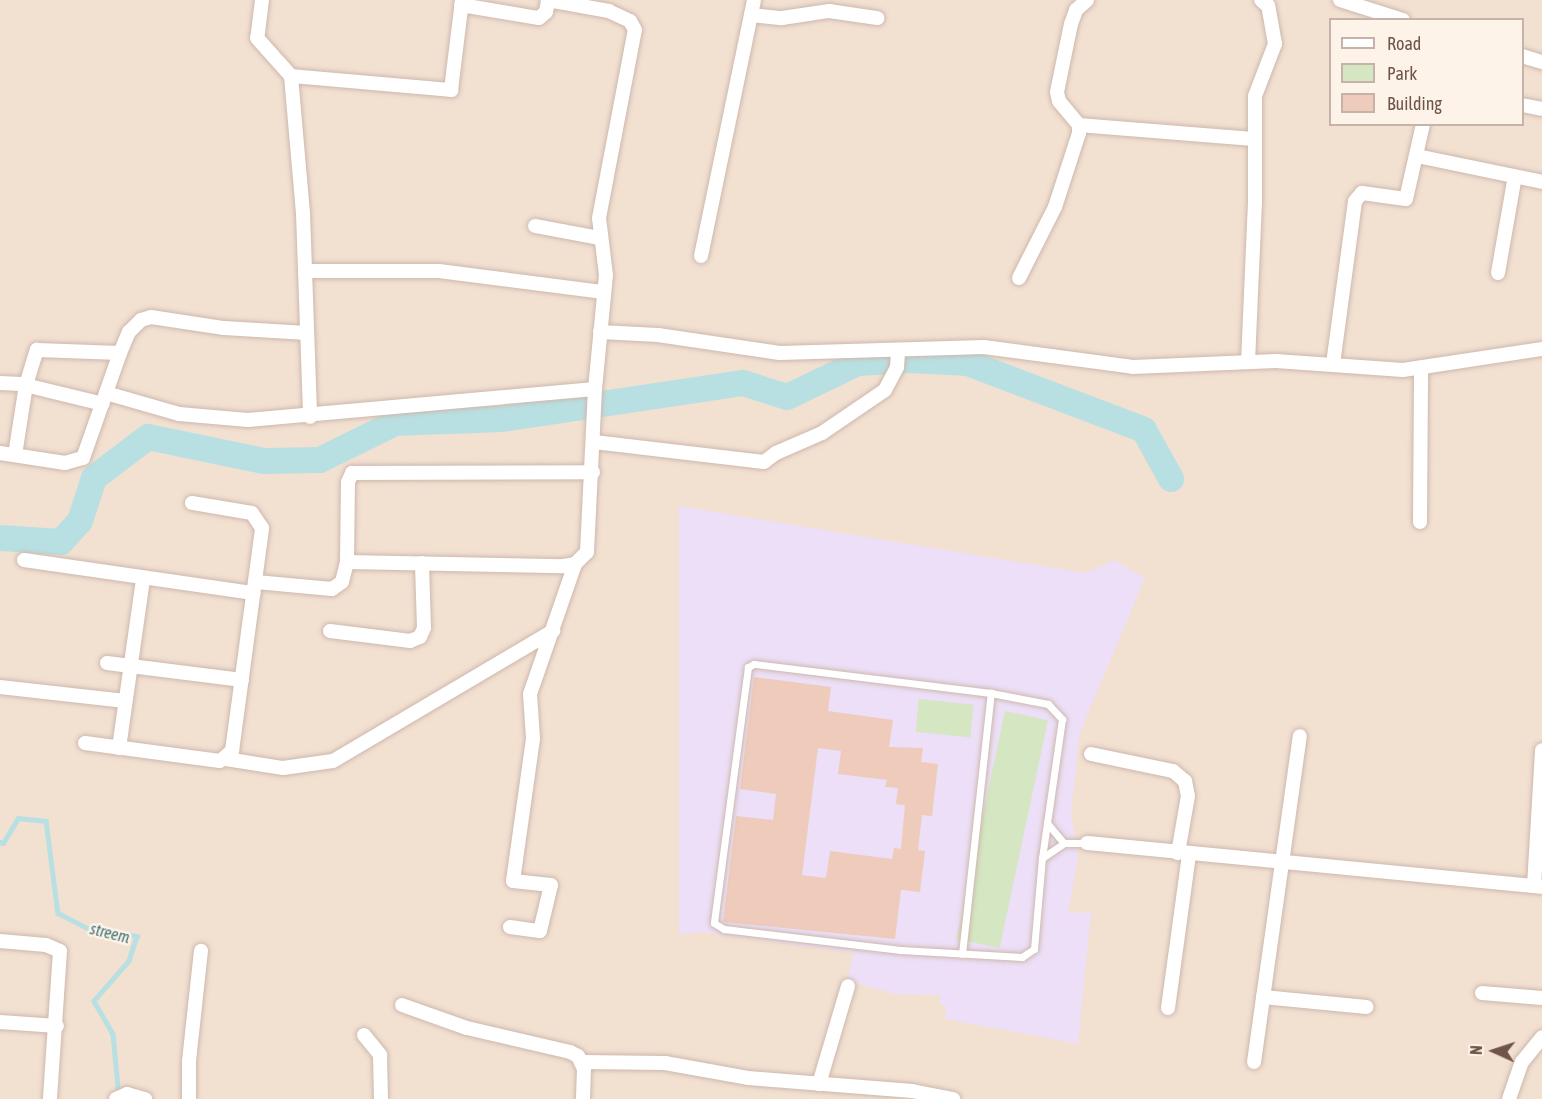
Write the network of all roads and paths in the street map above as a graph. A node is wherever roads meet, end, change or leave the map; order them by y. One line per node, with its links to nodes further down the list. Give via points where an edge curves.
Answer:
1 (262, 0): 13 (street, via 257,38)
2 (754, 0): 8 (street)
3 (1087, 0): 16 (street, via 1076,10 1071,24 1057,92 1059,101)
4 (1340, 0): 10 (street)
5 (548, 1): 7 (street, via 546,12 539,18); 23 (street, via 609,11 630,21 635,30 601,203)
6 (1269, 2): 18 (street, via 1275,44 1255,96)
7 (461, 3): 13 (street, via 451,90)
8 (751, 15): 9 (street, via 782,18 829,11); 24 (street)
9 (877, 18)
10 (1397, 18)
11 (1524, 57): 12 (street)
12 (1542, 62)
13 (291, 76): 25 (street)
14 (1524, 105): 15 (street)
15 (1542, 109)
16 (1079, 125): 18 (street); 27 (street, via 1055,207)
17 (1423, 126): 19 (street)
18 (1252, 139): 34 (street, via 1255,202)
19 (1417, 156): 20 (street); 35 (street, via 1406,200 1362,193 1356,197)
20 (1515, 177): 21 (street); 26 (street)
21 (1542, 182)
22 (535, 226): 23 (street)
23 (600, 238): 28 (street, via 607,265)
24 (701, 256)
25 (305, 271): 28 (street, via 439,271); 30 (street)
26 (1498, 273)
27 (1019, 278)
28 (604, 292): 29 (street)
29 (600, 332): 33 (street, via 658,335 780,353); 39 (street)
30 (307, 333): 32 (street, via 224,328 151,317 129,332); 41 (street)
31 (1542, 349): 36 (street, via 1468,357)
32 (120, 353): 38 (street, via 37,350); 40 (street)
33 (898, 359): 34 (street, via 984,347 1133,368); 42 (street, via 885,390 822,433 764,462)
34 (1248, 362): 35 (street)
35 (1333, 364): 36 (street)
36 (1421, 368): 47 (street)
37 (0, 383): 38 (street)
38 (26, 385): 40 (street); 44 (street)
39 (595, 392): 41 (street); 42 (street)
40 (105, 399): 41 (street, via 200,417); 44 (street, via 87,452 78,462)
41 (310, 417)
42 (594, 442): 45 (street)
43 (0, 453): 44 (street)
44 (15, 455)
45 (593, 472): 49 (street, via 352,473 348,482); 51 (street, via 588,552)
46 (192, 503): 53 (street, via 240,509 260,519 262,536)
47 (1420, 522)
48 (24, 560): 52 (street)
49 (347, 562): 50 (street); 53 (street, via 342,582 332,589)
50 (423, 563): 51 (street); 54 (street, via 424,628 420,637 410,641)
51 (575, 564): 55 (street)
52 (143, 580): 53 (street); 57 (street)
53 (255, 588): 58 (street)
54 (330, 631)
55 (553, 631): 67 (street, via 333,761 283,768); 75 (street, via 530,694 533,738 513,881 551,885 540,931)
56 (107, 663): 57 (street)
57 (131, 666): 58 (street); 61 (street)
58 (242, 680): 67 (street, via 232,751)
59 (0, 687): 61 (street)
60 (991, 693): 68 (lane, via 1047,704 1062,719); 78 (lane); 78 (lane, via 754,664 748,667 714,919 717,927 724,929)
61 (125, 701): 64 (street)
62 (1300, 736): 73 (street)
63 (85, 743): 64 (street)
64 (118, 748): 67 (street)
65 (1542, 750): 74 (street)
66 (1091, 754): 71 (street, via 1173,771 1185,781 1188,796)
67 (226, 759)
68 (1047, 823): 69 (lane); 72 (lane)
69 (1064, 843): 70 (lane); 72 (lane)
70 (1087, 843): 71 (street)
71 (1183, 854): 73 (street); 85 (street)
72 (1042, 858): 78 (lane, via 1034,949 1013,958)
73 (1280, 864): 74 (street); 81 (street)
74 (1538, 887)
75 (510, 927)
76 (0, 941): 87 (street, via 46,945 60,951)
77 (201, 951): 96 (street, via 189,1061)
78 (962, 954)
79 (848, 986): 92 (street)
80 (1482, 993): 82 (street)
81 (1263, 997): 84 (street); 91 (street)
82 (1542, 998)
83 (402, 1005): 90 (street, via 467,1028 564,1050)
84 (1367, 1007)
85 (1168, 1008)
86 (0, 1022): 87 (street)
87 (57, 1026): 94 (street)
88 (364, 1035): 97 (street, via 380,1055)
89 (1542, 1037): 100 (street, via 1522,1062)
90 (582, 1062): 92 (street, via 665,1063 748,1078); 98 (street)
91 (1254, 1062)
92 (819, 1084): 99 (street, via 912,1091)
93 (122, 1096): 95 (street)
94 (50, 1099)
95 (144, 1099)
96 (189, 1099)
97 (381, 1099)
98 (583, 1099)
99 (953, 1099)
100 (1509, 1099)

